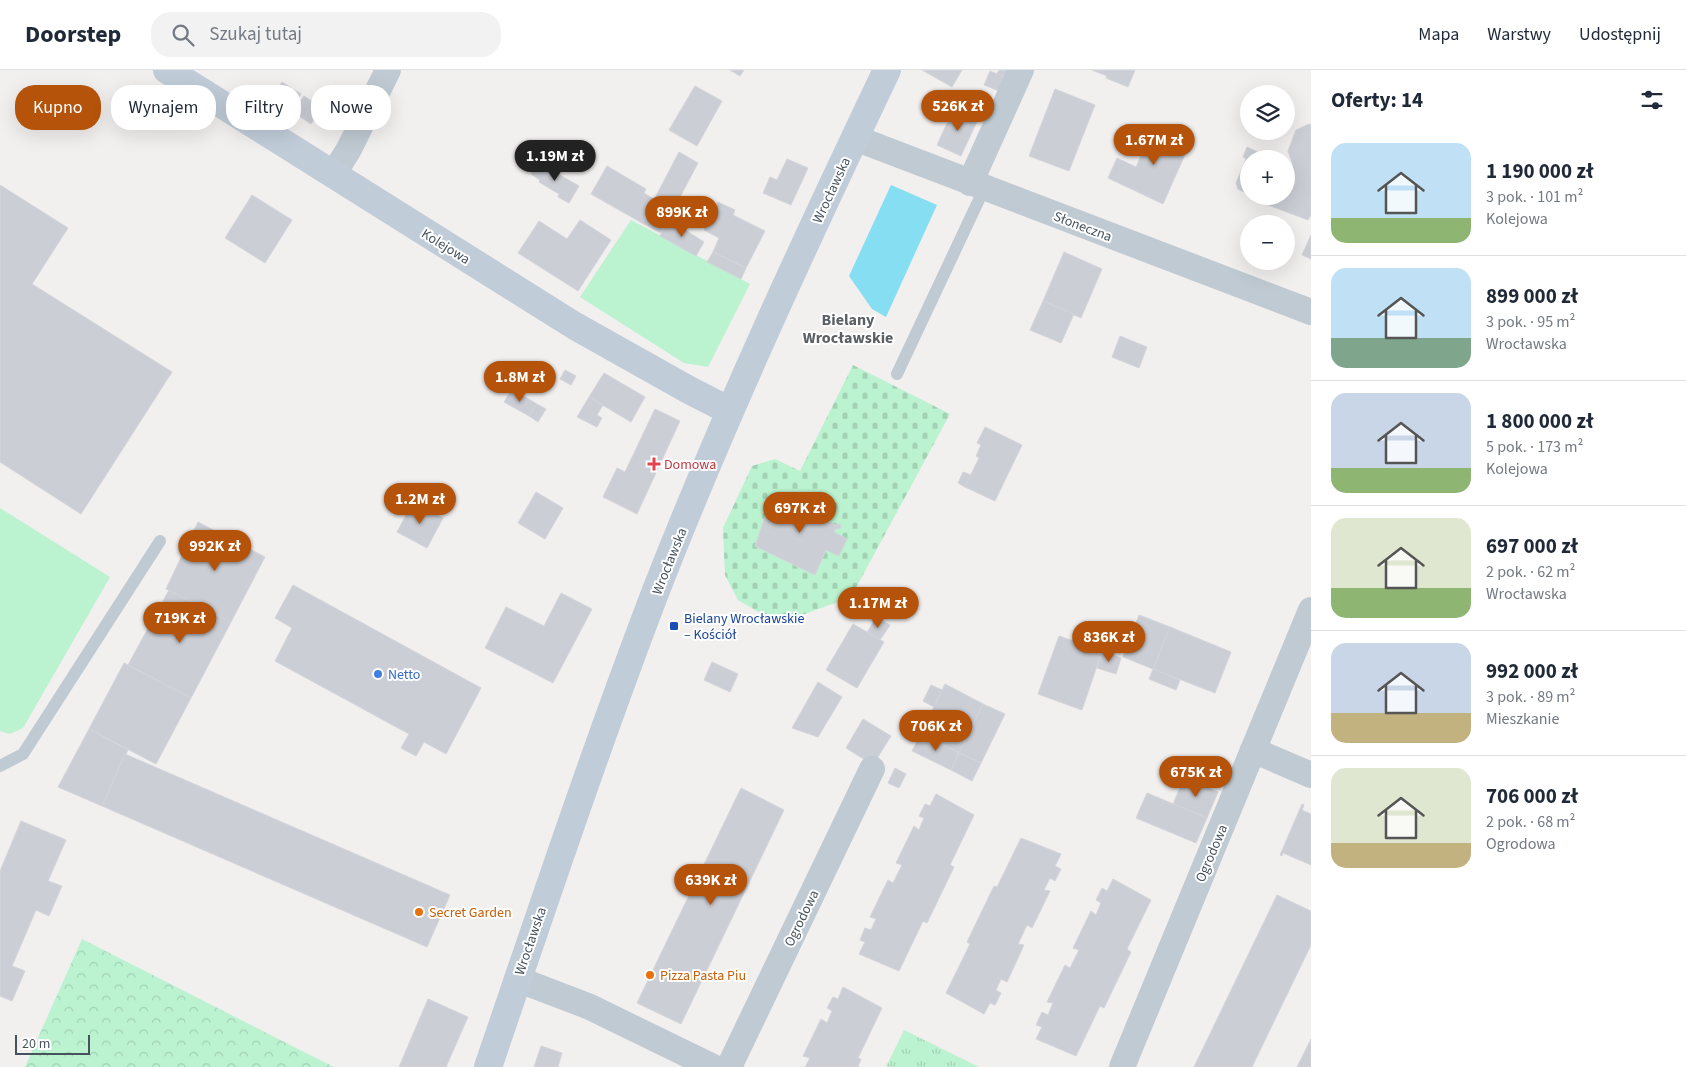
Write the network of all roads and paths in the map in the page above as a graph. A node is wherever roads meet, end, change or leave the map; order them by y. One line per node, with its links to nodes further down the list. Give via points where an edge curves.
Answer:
1 (167, 70): 6 (main road, Kolejowa)
2 (388, 70): 6 (street, via 349,149)
3 (887, 70): 5 (main road, Wrocławska)
4 (1021, 70): 7 (street)
5 (855, 138): 7 (street, Słoneczna); 10 (main road, Wrocławska)
6 (332, 175): 10 (main road, Kolejowa, via 575,326)
7 (977, 186): 8 (street, Słoneczna); 9 (lane)
8 (1311, 312)
9 (898, 374)
10 (730, 411): 17 (main road, Wrocławska, via 655,594)
11 (160, 541): 14 (lane, via 24,754)
12 (1311, 610): 13 (street, Ogrodowa)
13 (1253, 750): 16 (street); 21 (street, Ogrodowa)
14 (0, 766)
15 (872, 769): 20 (street, Ogrodowa)
16 (1311, 775)
17 (517, 979): 18 (main road, Wrocławska); 19 (street, via 590,1007)
18 (488, 1067)
19 (713, 1067)
20 (729, 1067)
21 (1122, 1067)

